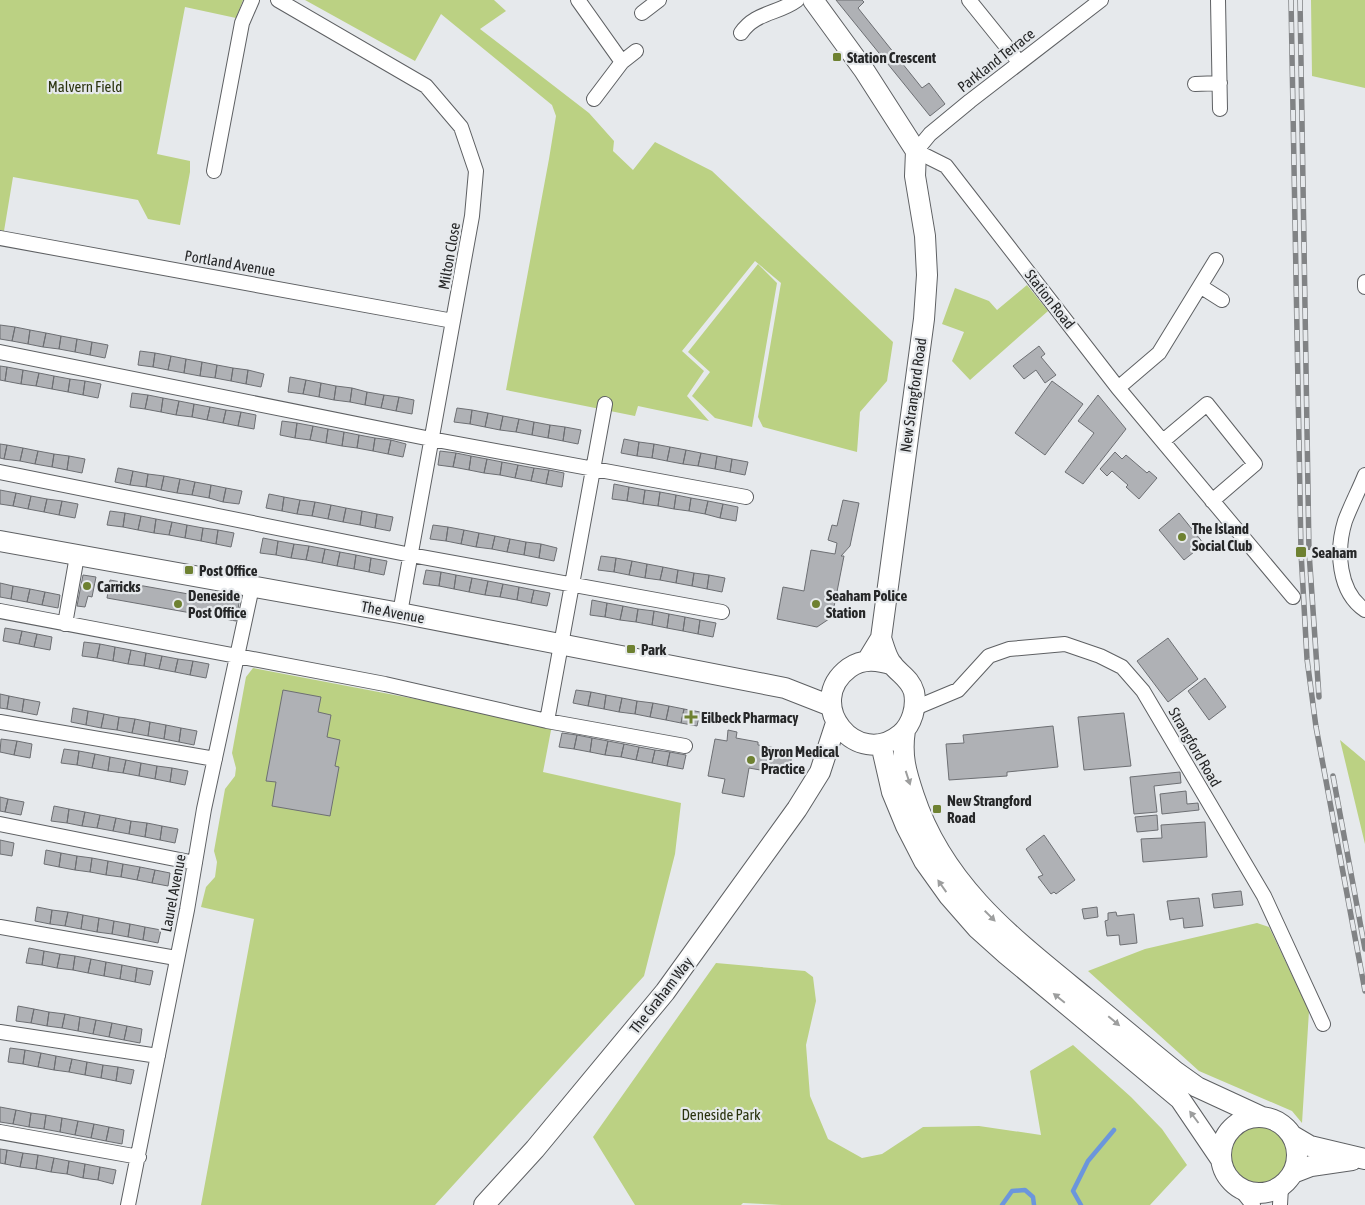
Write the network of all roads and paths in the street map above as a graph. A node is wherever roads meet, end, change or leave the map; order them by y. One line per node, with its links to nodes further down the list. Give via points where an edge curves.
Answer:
1 (252, 0): 20 (street, via 242,23)
2 (278, 0): 27 (street, Milton Close, via 426,86 461,127 476,171 472,216)
3 (578, 0): 13 (street)
4 (659, 0): 10 (street)
5 (797, 0): 11 (street, via 785,9 753,19)
6 (813, 0): 19 (main road, via 864,70)
7 (969, 0): 14 (street)
8 (1101, 0): 14 (street, Parkland Terrace)
9 (1218, 0): 15 (street)
10 (642, 14)
11 (742, 33)
12 (636, 51): 13 (street)
13 (622, 62): 17 (street)
14 (1019, 62): 19 (street, Parkland Terrace, via 930,134)
15 (1220, 83): 16 (street); 18 (street)
16 (1195, 84)
17 (594, 99)
18 (1220, 109)
19 (916, 151): 29 (street, Station Road, via 946,166); 49 (main road, New Strangford Road, via 915,176 925,236 927,275 924,319)
20 (214, 171)
21 (0, 238): 27 (street, Portland Avenue)
22 (1216, 260): 24 (street)
23 (1365, 282): 25 (street)
24 (1200, 286): 26 (street); 29 (street, via 1159,353)
25 (1365, 287)
26 (1222, 300)
27 (453, 321): 31 (street, Milton Close)
28 (0, 352): 31 (street)
29 (1118, 388): 32 (street, Station Road)
30 (605, 404): 33 (street)
31 (432, 439): 33 (street); 39 (street, Milton Close)
32 (1162, 441): 37 (street, Station Road); 37 (street, via 1207,404 1255,464)
33 (594, 468): 36 (street); 41 (street)
34 (0, 472): 39 (street)
35 (1365, 474): 44 (street, via 1345,523 1342,552 1346,588)
36 (746, 497)
37 (1212, 501): 43 (street, Station Road)
38 (0, 540): 40 (main road, The Avenue)
39 (412, 555): 41 (street); 47 (street, Milton Close)
40 (76, 556): 42 (main road, The Avenue); 48 (street)
41 (572, 585): 46 (street); 50 (street)
42 (252, 587): 47 (main road, The Avenue); 51 (street, Laurel Avenue)
43 (1293, 597)
44 (1365, 610)
45 (0, 611): 48 (street)
46 (722, 612)
47 (400, 613): 50 (main road, The Avenue)
48 (65, 624): 51 (street)
49 (881, 638): 52 (main road, New Strangford Road); 53 (main road, New Strangford Road)
50 (561, 646): 55 (main road, The Avenue); 60 (street)
51 (238, 655): 60 (street); 66 (street, Laurel Avenue)
52 (867, 661): 53 (main road); 54 (main road, via 842,673)
53 (892, 665): 56 (main road, via 905,675)
54 (835, 684): 55 (main road, The Avenue); 59 (main road)
55 (785, 688): 59 (main road, The Avenue)
56 (912, 688): 57 (street); 58 (main road)
57 (946, 696): 58 (street, Strangford Road); 72 (street, Strangford Road, via 967,681 989,656 1009,649 1065,644 1122,667 1143,691 1264,896)
58 (915, 708): 62 (main road)
59 (834, 715): 63 (main road); 67 (main road, The Graham Way)
60 (547, 721): 65 (street)
61 (0, 722): 66 (street)
62 (905, 730): 64 (main road); 75 (main road, one-way to 75, via 902,751 918,808 944,859 971,897 1018,943 1176,1072 1197,1087)
63 (853, 740): 64 (main road); 67 (main road, The Graham Way)
64 (881, 744): 79 (main road, one-way to 64, via 1180,1099 976,928 949,896 906,826 892,792)
65 (685, 746)
66 (215, 759): 69 (street, Laurel Avenue)
67 (820, 772): 84 (main road, The Graham Way, via 797,809 665,992 535,1150)
68 (0, 824): 69 (street)
69 (195, 863): 71 (street, Laurel Avenue)
70 (0, 927): 71 (street)
71 (176, 958): 74 (street, Laurel Avenue)
72 (1323, 1024)
73 (0, 1032): 74 (street)
74 (158, 1056): 78 (street, Laurel Avenue)
75 (1262, 1117): 77 (main road, via 1285,1126); 79 (main road, via 1243,1121 1227,1133)
76 (0, 1132): 78 (street)
77 (1293, 1136): 80 (main road, via 1310,1146); 81 (main road, via 1297,1161)
78 (139, 1157): 83 (street, Laurel Avenue)
79 (1220, 1158): 82 (main road, via 1227,1176)
80 (1363, 1159): 81 (main road, via 1311,1166)
81 (1285, 1188): 82 (main road)
82 (1247, 1197)
83 (128, 1205)
84 (484, 1205)

